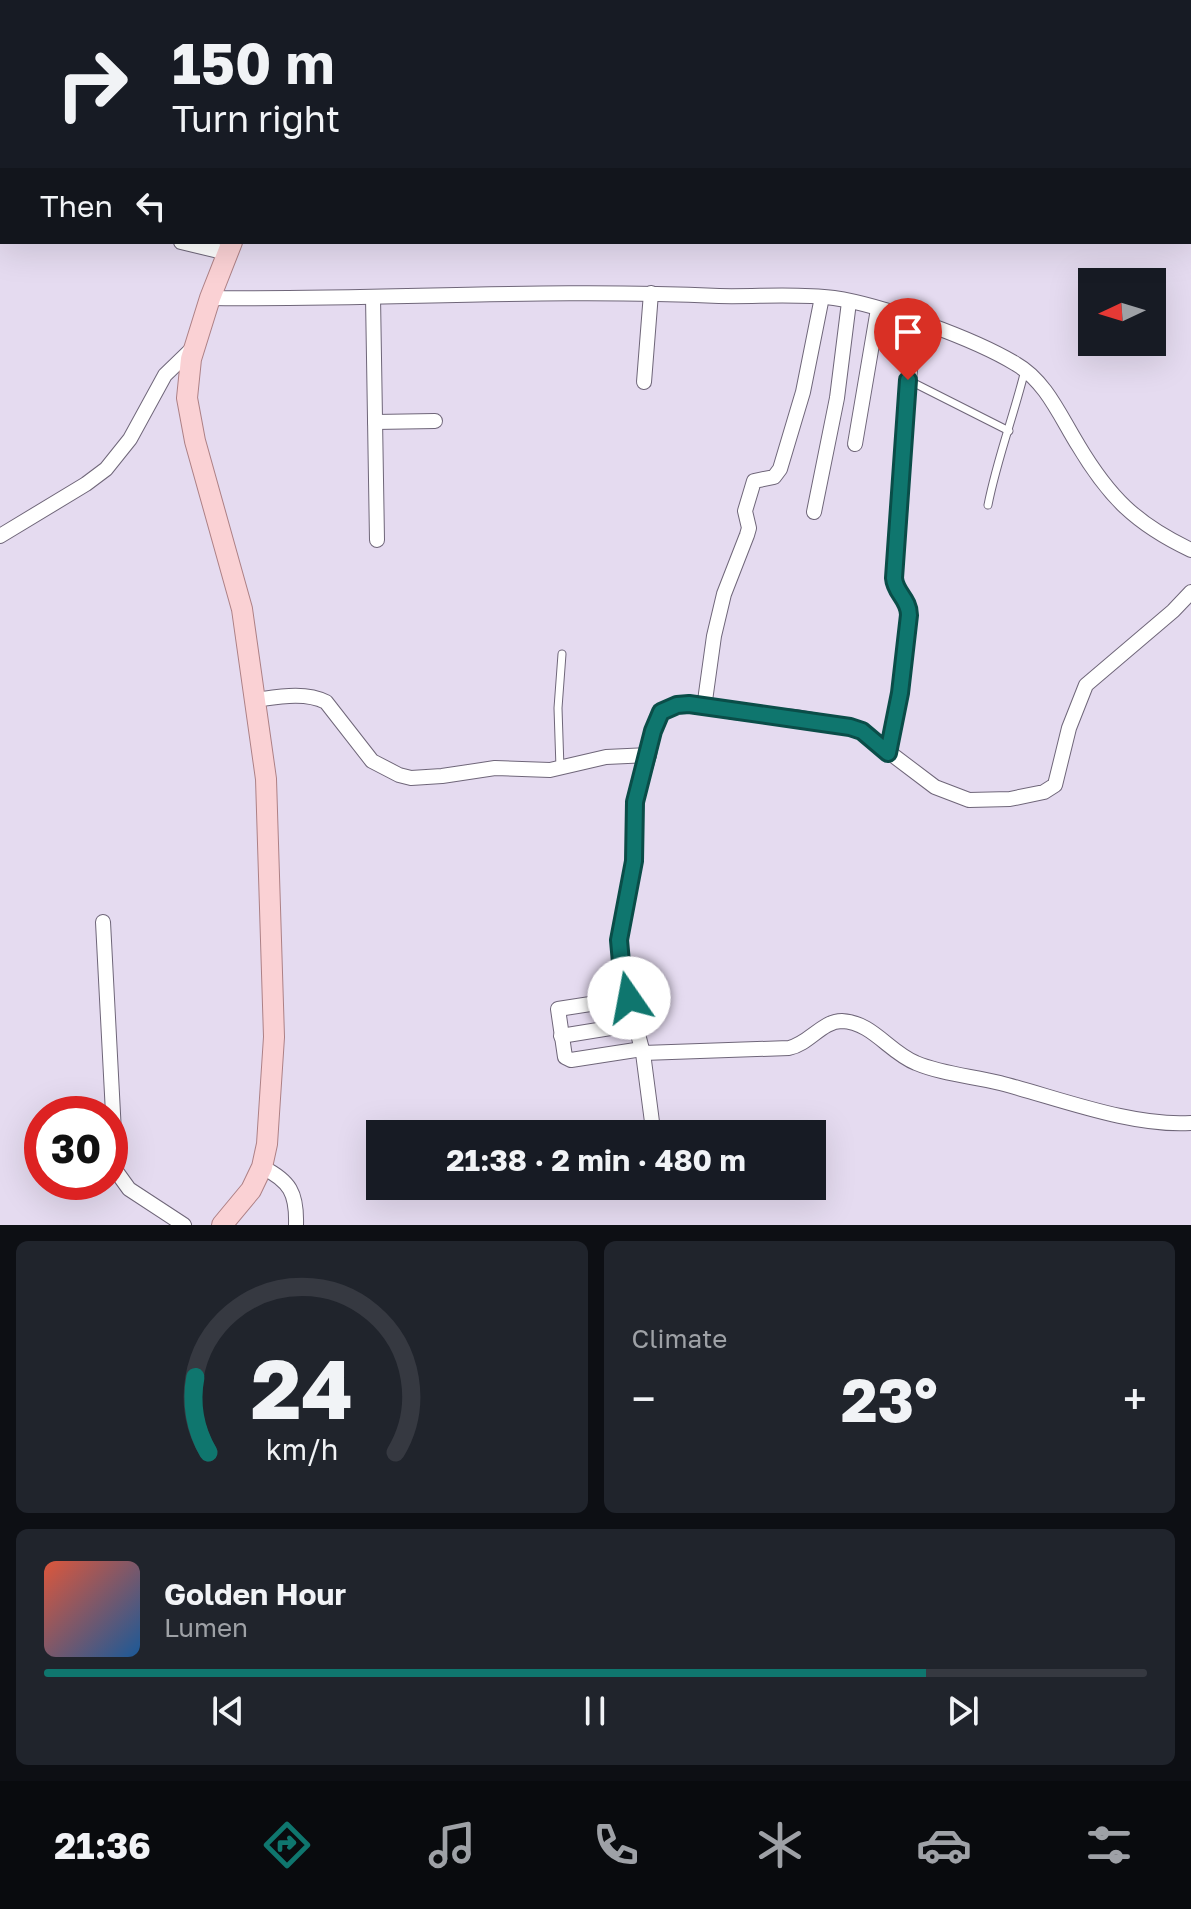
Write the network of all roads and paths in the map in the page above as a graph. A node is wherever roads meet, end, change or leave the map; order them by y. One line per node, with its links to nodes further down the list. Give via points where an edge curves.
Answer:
1 (197, 244): 2 (street)
2 (230, 248): 6 (main road)
3 (651, 293): 4 (street); 5 (street); 13 (street)
4 (373, 297): 6 (street); 15 (street)
5 (822, 297): 7 (street); 26 (street, via 803,392 780,469 774,477 754,481 746,505 749,528 724,594)
6 (210, 298): 10 (main road)
7 (849, 302): 8 (street); 19 (street)
8 (878, 309): 9 (street); 17 (street)
9 (915, 322): 11 (street); 12 (street)
10 (195, 346): 20 (street, via 165,375 130,439 106,469); 25 (main road, via 190,419 242,609)
11 (1025, 370): 16 (lane); 22 (street, via 1117,500 1147,527)
12 (908, 380): 16 (lane); 27 (street, via 894,585 908,604 909,615)
13 (644, 382)
14 (435, 421): 15 (street)
15 (375, 422): 21 (street)
16 (1009, 431): 18 (lane)
17 (855, 444)
18 (988, 505)
19 (814, 512)
20 (0, 536)
21 (377, 540)
22 (1191, 550)
23 (1191, 592): 27 (street, via 1086,685 1051,789 1010,799 969,800 935,787)
24 (562, 654): 29 (lane)
25 (255, 700): 29 (street, via 326,702 372,761 399,775); 37 (main road, via 266,779 273,943 274,1037)
26 (704, 708): 27 (street, via 857,728); 28 (street, via 677,705 661,712)
27 (888, 753)
28 (649, 755): 29 (street, via 606,757); 31 (street, via 635,802 634,861 619,940)
29 (560, 769)
30 (103, 922): 38 (street, via 116,1171 129,1189)
31 (629, 998): 32 (street); 33 (street, via 560,1008)
32 (635, 1024): 33 (street); 34 (street)
33 (561, 1036): 34 (street, via 568,1060)
34 (642, 1051): 35 (street); 36 (street, via 789,1048 831,1023 847,1022 861,1025 902,1056 927,1067 1142,1120)
35 (652, 1120)
36 (1191, 1123)
37 (262, 1167): 39 (main road, via 251,1190); 40 (street, via 290,1186)
38 (184, 1225)
39 (222, 1225)
40 (296, 1225)

